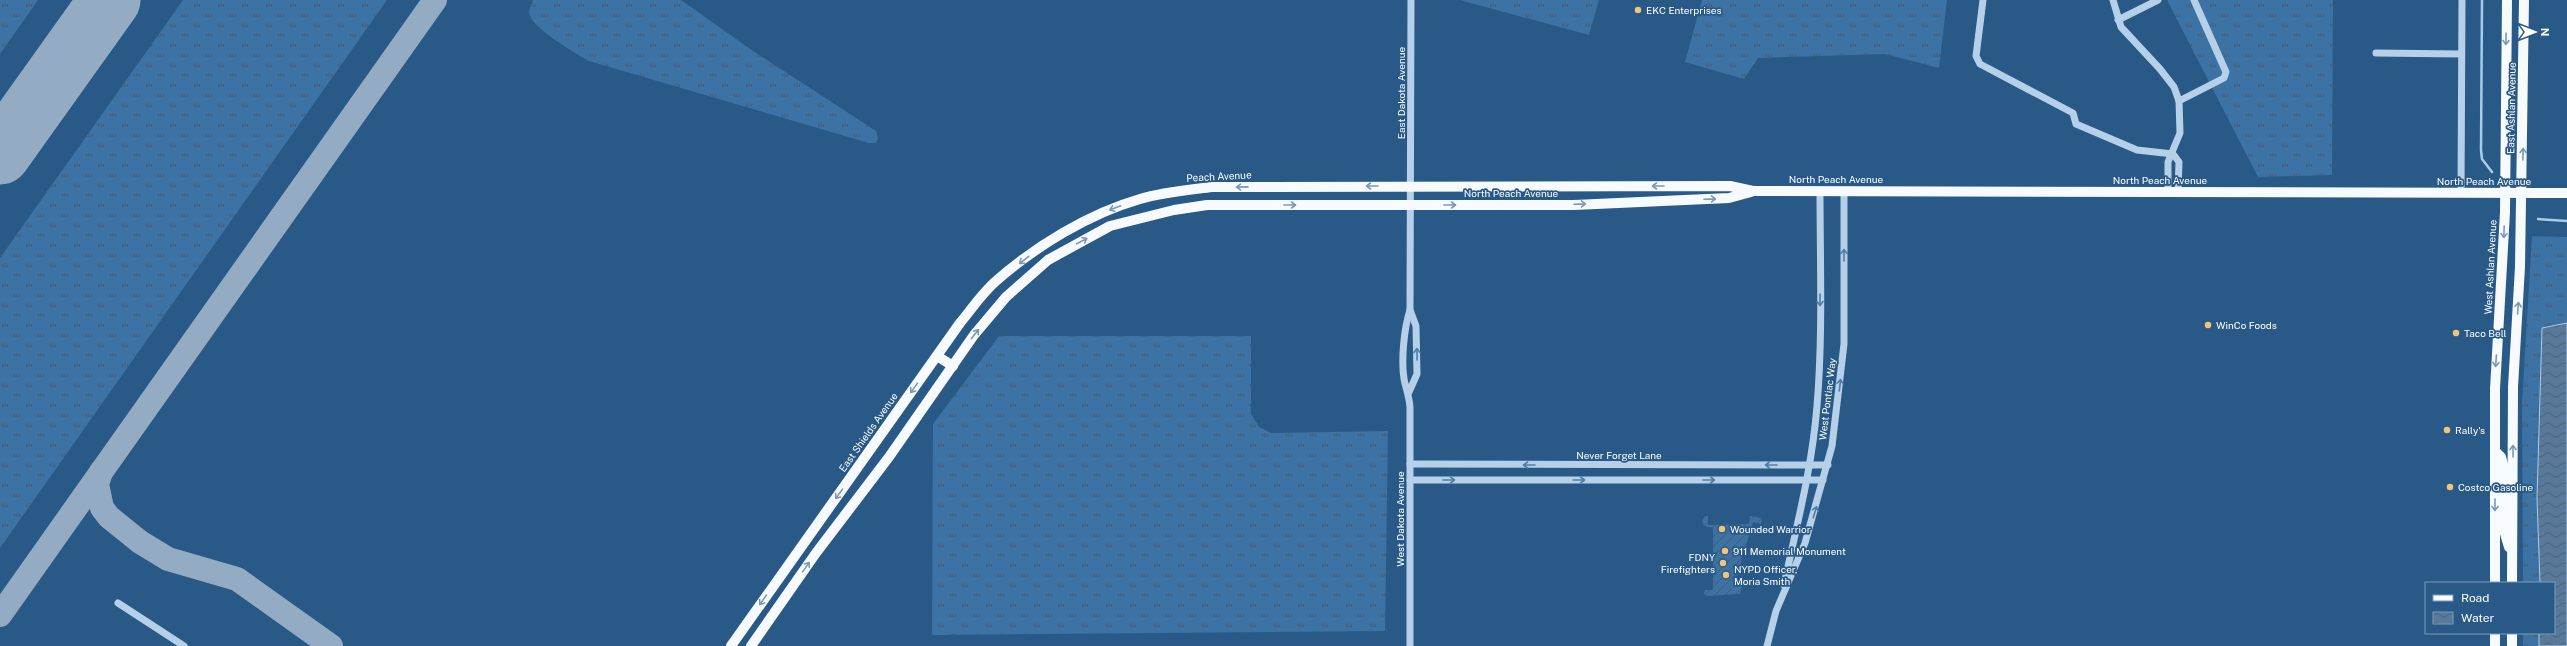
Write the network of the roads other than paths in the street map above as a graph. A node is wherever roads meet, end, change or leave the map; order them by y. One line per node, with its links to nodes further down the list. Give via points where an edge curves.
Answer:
1 (1411, 0): 14 (street, East Dakota Avenue)
2 (1983, 0): 13 (street, via 1976,56 1980,64 2073,113 2076,124 2137,150)
3 (2113, 0): 9 (street)
4 (2158, 0): 9 (street)
5 (2194, 0): 12 (street, via 2226,72 2224,78)
6 (2462, 0): 11 (street)
7 (2507, 0): 21 (main road, East Ashlan Avenue, one-way to 21)
8 (2524, 0): 22 (main road, East Ashlan Avenue, one-way to 8)
9 (2118, 20): 12 (street, via 2174,87)
10 (2376, 53): 11 (street)
11 (2461, 54): 20 (street)
12 (2179, 101): 13 (street, via 2180,133)
13 (2173, 154): 18 (street, via 2178,162); 18 (street, via 2168,162)
14 (1411, 186): 15 (main road, North Peach Avenue, one-way to 14, via 1730,186); 23 (street, West Dakota Avenue); 24 (main road, Peach Avenue, one-way to 24, via 1244,186 1178,190 1140,198 1104,213)
15 (1753, 191): 16 (main road, North Peach Avenue); 23 (main road, North Peach Avenue, one-way to 15, via 1582,204 1729,198)
16 (1820, 191): 17 (main road, North Peach Avenue); 31 (street, West Pontiac Way, one-way to 31, via 1820,343 1817,407)
17 (1844, 191): 18 (main road, North Peach Avenue); 32 (street, West Pontiac Way, one-way to 17, via 1842,371)
18 (2173, 192): 20 (main road, North Peach Avenue)
19 (2567, 192): 22 (main road, North Peach Avenue)
20 (2461, 193): 21 (main road, North Peach Avenue)
21 (2504, 193): 22 (main road, North Peach Avenue); 29 (main road, West Ashlan Avenue, one-way to 29, via 2503,265 2495,368)
22 (2522, 193): 36 (main road, one-way to 22, via 2513,387)
23 (1411, 205): 25 (street, West Dakota Avenue); 27 (main road, one-way to 23, via 974,335 1006,298 1048,260 1110,226 1174,210 1207,206)
24 (1041, 247): 26 (main road, East Shields Avenue, one-way to 26, via 994,282)
25 (1410, 310): 28 (street, West Dakota Avenue, via 1405,326 1404,378); 28 (street, West Dakota Avenue, one-way to 25, via 1417,374 1416,326)
26 (937, 356): 27 (main road); 44 (main road, East Shields Avenue, one-way to 44)
27 (953, 366): 45 (main road, one-way to 27)
28 (1409, 392): 30 (street, West Dakota Avenue)
29 (2495, 452): 36 (main road, via 2501,457 2503,464 2504,527); 37 (main road, West Ashlan Avenue, one-way to 37)
30 (1410, 464): 31 (street, Never Forget Lane, one-way to 30); 33 (street, West Dakota Avenue)
31 (1810, 465): 32 (street, Never Forget Lane); 35 (street, West Pontiac Way)
32 (1828, 465): 34 (street, West Pontiac Way)
33 (1410, 480): 35 (street, one-way to 35); 46 (street, West Dakota Avenue)
34 (1823, 480): 35 (street); 39 (street, West Pontiac Way, one-way to 34, via 1805,543)
35 (1807, 481): 39 (street, West Pontiac Way)
36 (2512, 560): 38 (main road)
37 (2495, 582)
38 (2512, 582)
39 (1780, 601): 47 (street, West Pontiac Way)
40 (118, 603): 43 (street)
41 (2495, 634): 48 (main road)
42 (2512, 634): 49 (main road)
43 (184, 646)
44 (730, 646)
45 (751, 646)
46 (1410, 646)
47 (1767, 646)
48 (2495, 646)
49 (2512, 646)

